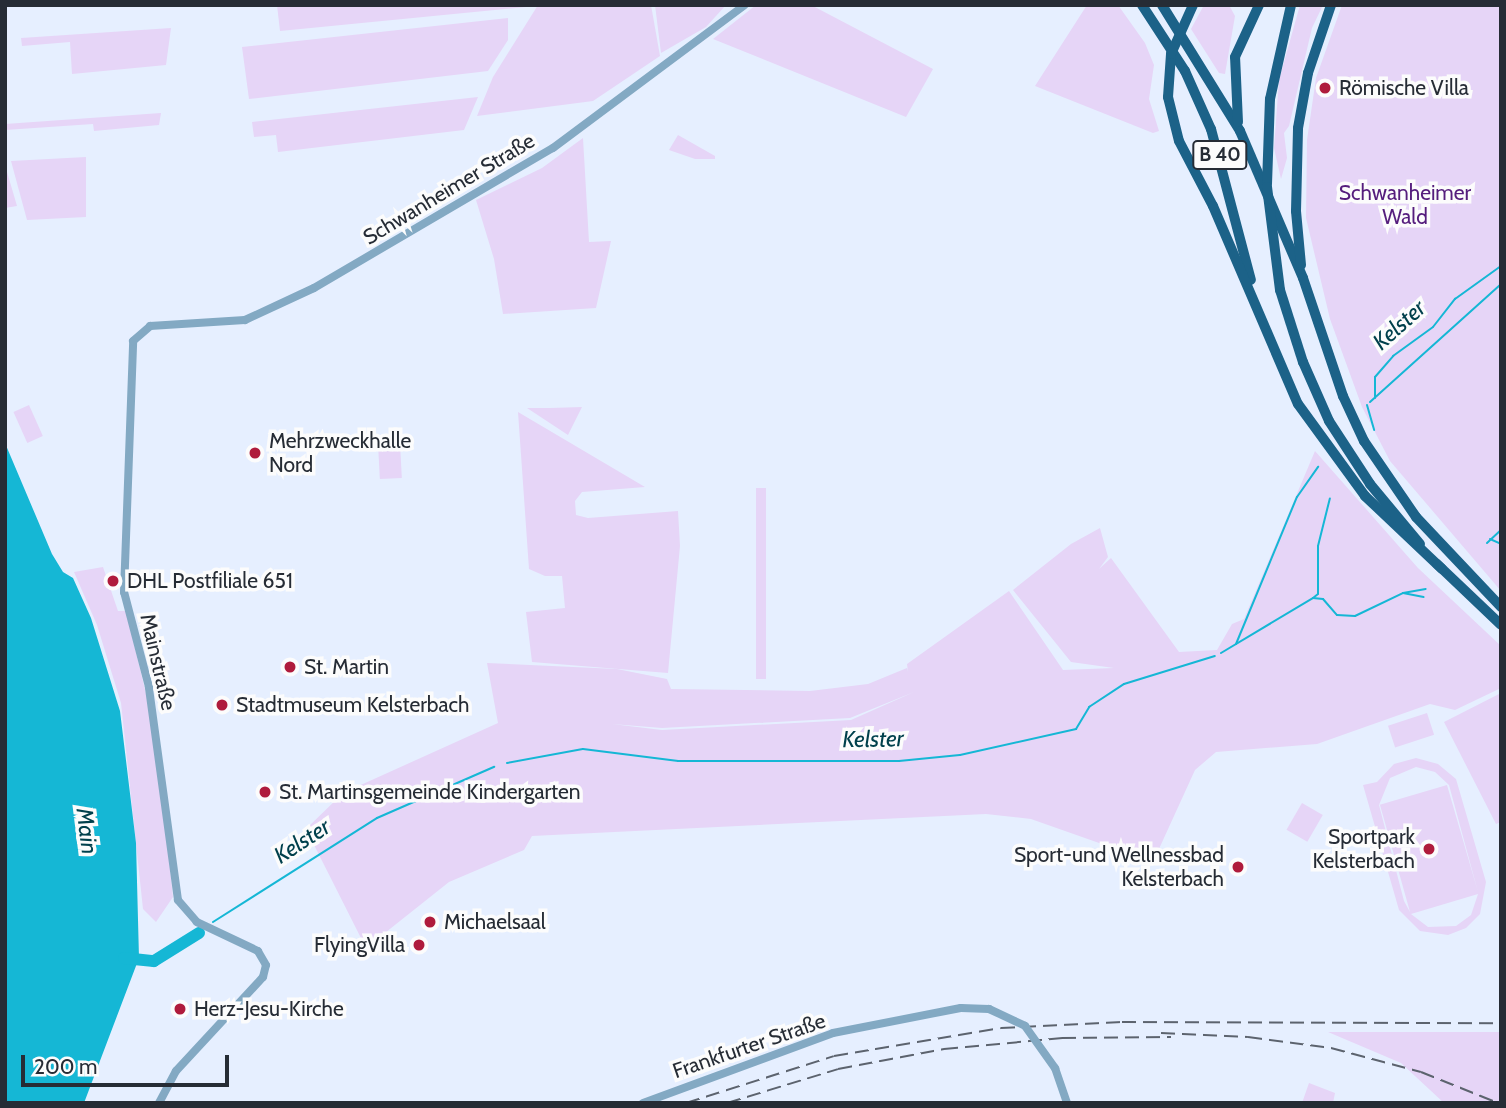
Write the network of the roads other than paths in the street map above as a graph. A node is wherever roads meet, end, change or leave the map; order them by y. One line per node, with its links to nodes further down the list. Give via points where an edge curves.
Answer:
1 (745, 5): 11 (street, Schwanheimer Straße, via 553,148 314,288 245,320)
2 (1142, 5): 10 (highway, B 40, via 1185,71 1215,141)
3 (1163, 5): 8 (highway, B 40)
4 (1193, 5): 10 (highway, bridge, via 1171,54 1168,97 1179,141)
5 (1259, 5): 8 (highway, via 1240,39 1234,65)
6 (1291, 5): 12 (highway, bridge, via 1268,119 1269,223 1280,290 1303,362 1338,436 1375,490)
7 (1331, 5): 9 (highway, via 1308,73 1298,128 1296,211)
8 (1240, 131): 9 (highway)
9 (1303, 278): 13 (highway, via 1343,396 1377,463 1416,517)
10 (1262, 320): 12 (highway, B 40, via 1294,396 1322,442 1377,510)
11 (140, 330): 15 (street, Mainstraße, via 131,346 123,578 149,687 177,892 181,906 197,922 262,955 266,965 263,977 176,1071)
12 (1442, 569): 14 (highway, B 40)
13 (1501, 607)
14 (1501, 625)
15 (159, 1103)
16 (643, 1103): 17 (street, Frankfurter Straße, bridge, via 833,1034 951,1010 989,1009 1025,1026 1055,1068)
17 (1067, 1103)

